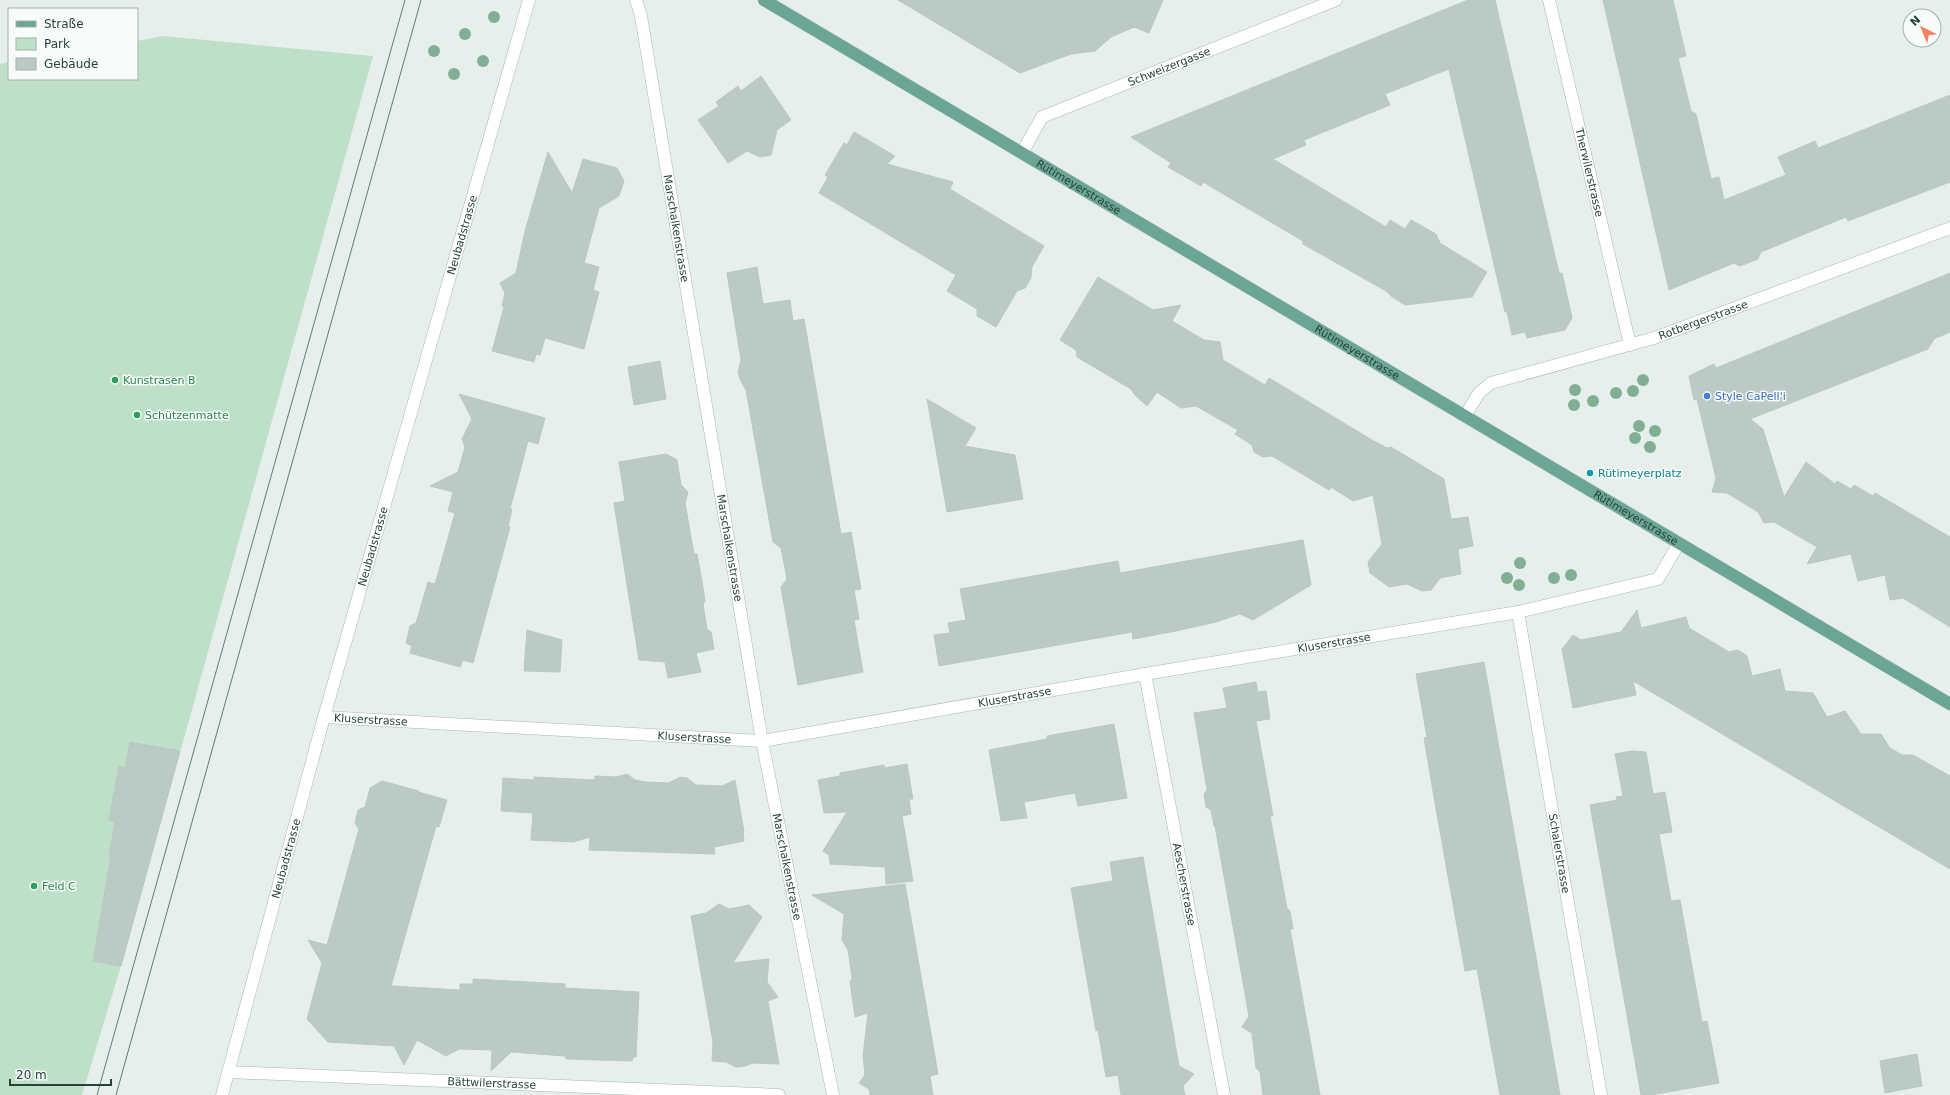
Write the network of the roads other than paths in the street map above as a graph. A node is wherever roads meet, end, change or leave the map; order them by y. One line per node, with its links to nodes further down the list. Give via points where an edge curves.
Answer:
1 (529, 0): 14 (street, Neubadstrasse)
2 (636, 0): 15 (street, Marschalkenstrasse, via 641,16)
3 (764, 0): 6 (main road, Rütimeyerstrasse)
4 (1336, 0): 6 (street, Schweizergasse, via 1042,117)
5 (1550, 0): 8 (street, Therwilerstrasse)
6 (1022, 153): 9 (main road, Rütimeyerstrasse)
7 (1950, 228): 8 (street, Rotbergerstrasse, via 1661,336)
8 (1630, 345): 9 (street, Rotbergerstrasse, via 1491,383 1479,393)
9 (1465, 416): 10 (main road, Rütimeyerstrasse)
10 (1679, 543): 11 (street, Kluserstrasse, via 1658,578); 13 (main road, Rütimeyerstrasse)
11 (1518, 612): 12 (street, Kluserstrasse); 21 (street, Schalerstrasse)
12 (1145, 674): 15 (street, Kluserstrasse); 20 (street, Aescherstrasse)
13 (1950, 704)
14 (324, 717): 15 (street, Kluserstrasse); 16 (street, Neubadstrasse)
15 (762, 741): 19 (street, Marschalkenstrasse)
16 (229, 1072): 17 (street, Neubadstrasse); 18 (street, Bättwilerstrasse)
17 (222, 1095)
18 (779, 1095)
19 (833, 1095)
20 (1224, 1095)
21 (1601, 1095)

